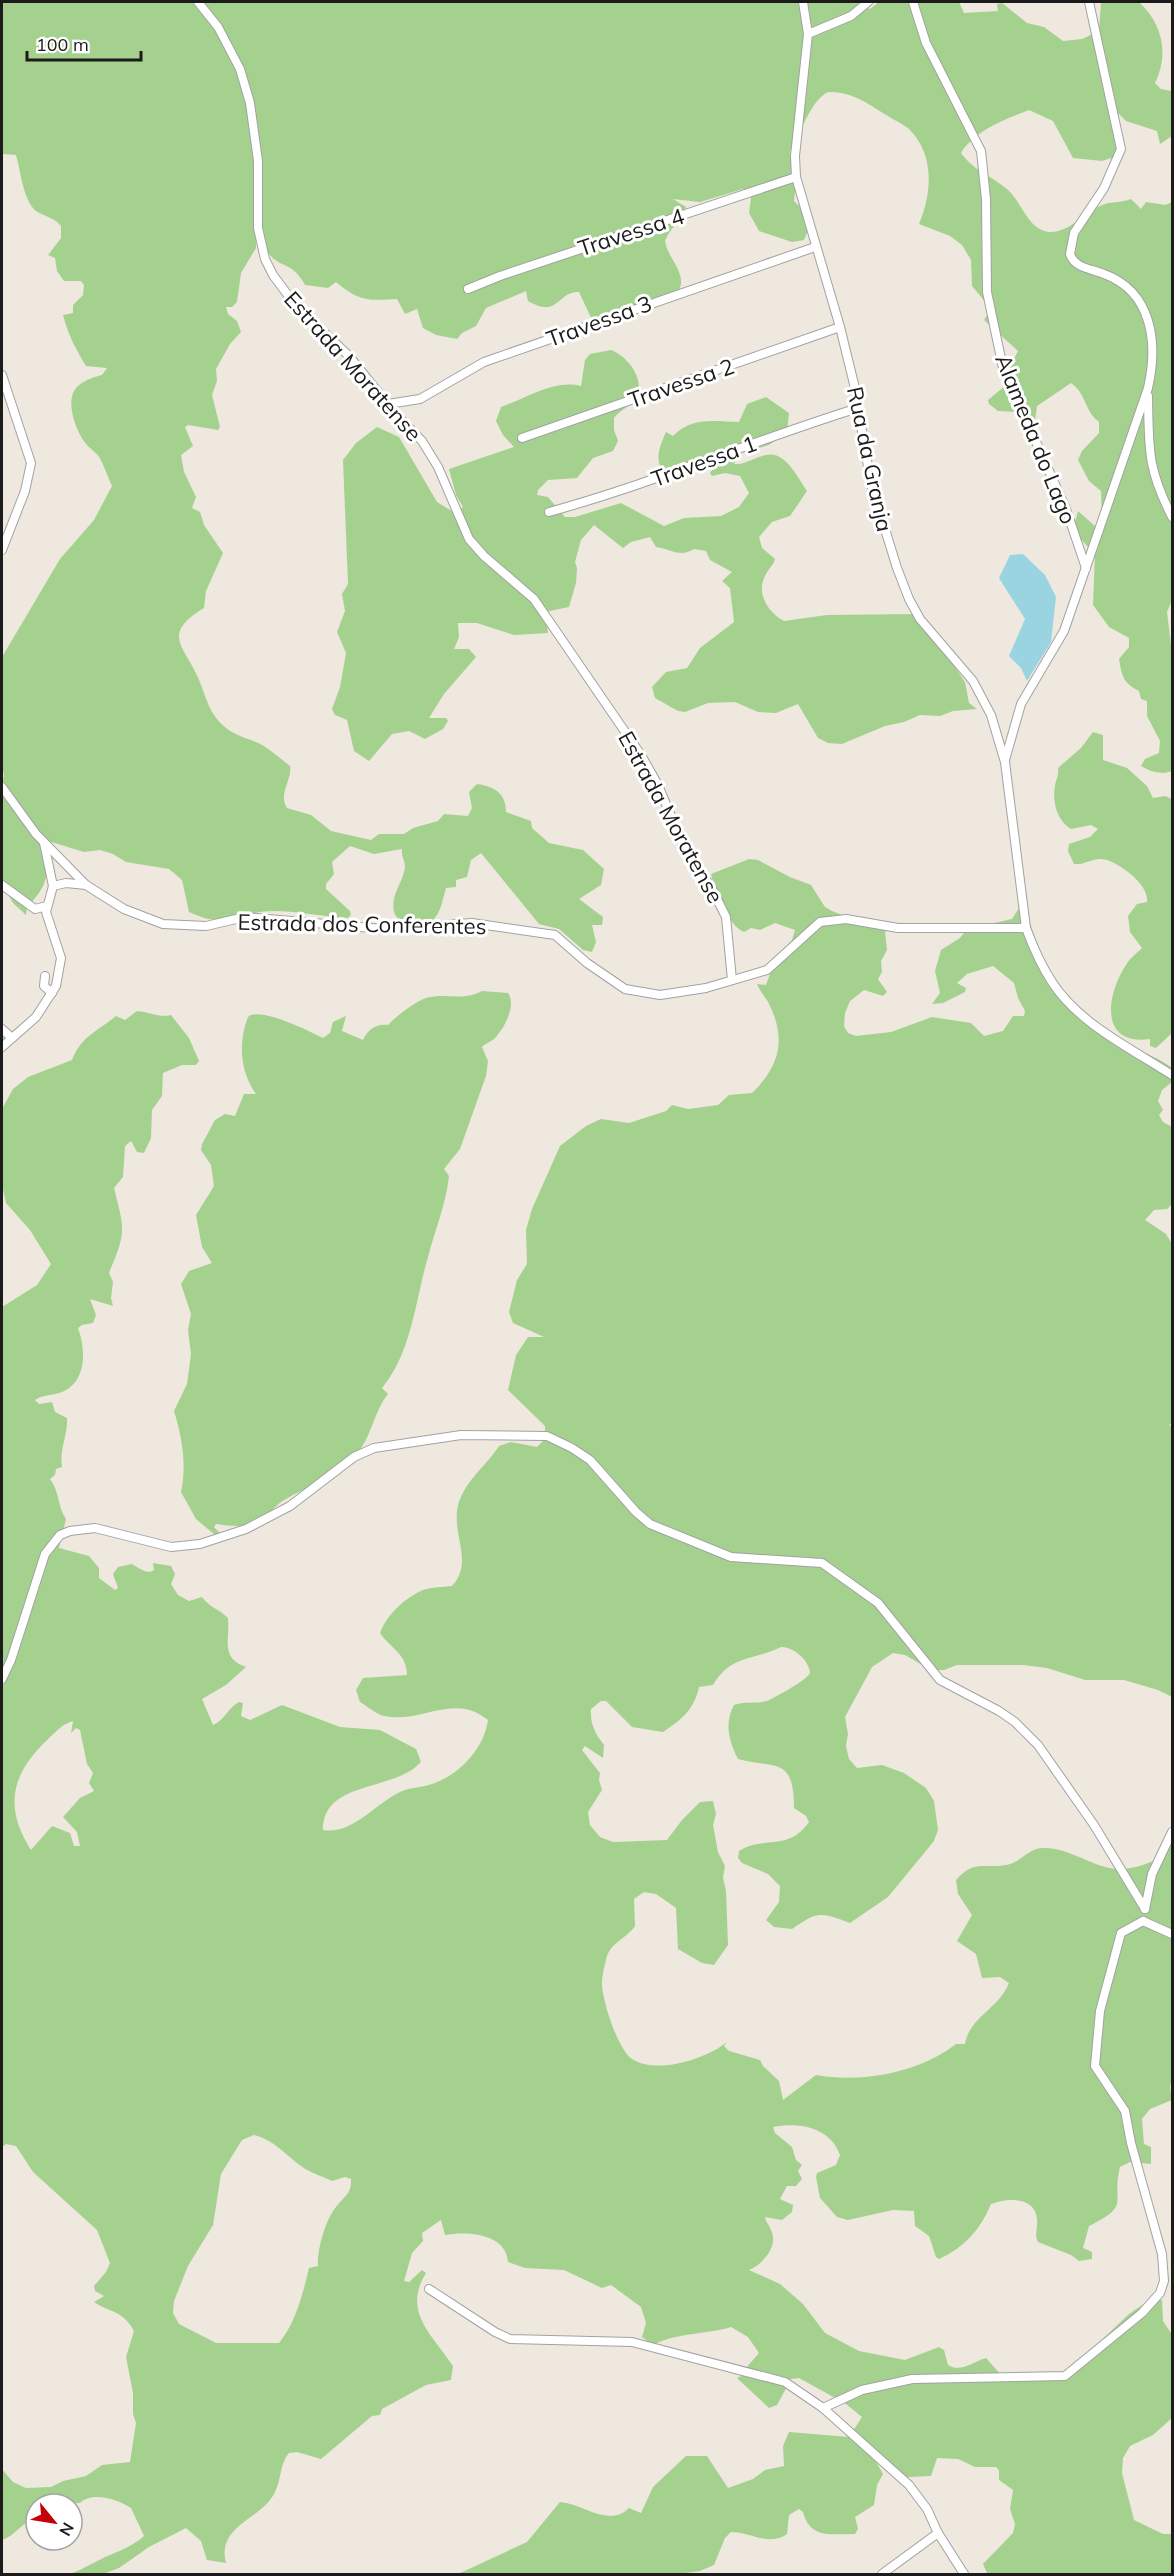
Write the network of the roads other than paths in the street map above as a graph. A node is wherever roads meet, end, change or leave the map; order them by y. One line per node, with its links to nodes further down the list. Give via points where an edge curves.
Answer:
1 (198, 2): 13 (street, Estrada Moratense, via 218,27 240,69 250,103 258,161 258,228 269,267 281,289 350,356)
2 (803, 2): 6 (street, Rua da Granja)
3 (868, 2): 6 (street, via 851,16)
4 (913, 2): 19 (street, Alameda do Lago, via 929,51 981,151 987,292 1003,368 1066,509)
5 (1089, 2): 12 (street, via 1121,149 1104,188 1074,232 1070,254 1080,266 1119,281 1138,299 1153,339)
6 (808, 34): 7 (street, Rua da Granja)
7 (796, 177): 8 (street, Rua da Granja); 9 (street, Travessa 4)
8 (815, 247): 10 (street, Rua da Granja); 13 (street, Travessa 3, via 484,362 420,399)
9 (468, 289)
10 (840, 327): 14 (street, Rua da Granja); 15 (street, Travessa 2)
11 (2, 375): 18 (street, via 31,463 25,491)
12 (1148, 388): 17 (street, via 1149,458 1157,487); 19 (street)
13 (388, 404): 29 (street, Estrada Moratense, via 432,454 469,539 534,599 641,755 686,852 726,917)
14 (858, 408): 16 (street, Travessa 1, via 704,459 614,494); 20 (street, Rua da Granja, via 871,484 909,599 920,619 983,697)
15 (522, 438)
16 (549, 512)
17 (1173, 517)
18 (2, 550)
19 (1086, 568): 20 (street, via 1057,645 1021,704)
20 (1005, 762): 27 (street, Rua da Granja)
21 (2, 787): 22 (street, Estrada dos Conferentes)
22 (44, 843): 24 (street, Estrada dos Conferentes); 25 (street)
23 (2, 885): 26 (street, via 35,909)
24 (86, 885): 25 (street); 29 (street, Estrada dos Conferentes, via 124,909 163,924 206,926 245,917 384,929 472,923 555,935 587,963 625,988 660,995)
25 (53, 886): 26 (street)
26 (47, 906): 30 (street, via 49,926 61,958)
27 (1026, 928): 29 (street, Estrada dos Conferentes, via 898,928 846,919 820,922 767,970); 34 (street, Rua da Granja, via 1053,984 1074,1008)
28 (45, 976): 30 (street, via 44,986)
29 (732, 980)
30 (52, 993): 32 (street, via 36,1017)
31 (2, 1029): 32 (street)
32 (12, 1038): 33 (street)
33 (2, 1047)
34 (1173, 1075)
35 (2, 1678): 37 (street, via 45,1554 60,1535 95,1528 171,1547 200,1544 246,1529 290,1506 354,1457 374,1448 461,1435 547,1436 590,1461 650,1524 731,1557 822,1563 878,1603 940,1680 999,1711 1038,1745 1094,1825)
36 (1173, 1832): 37 (street, via 1152,1874)
37 (1145, 1909): 38 (street)
38 (1143, 1921): 39 (street); 41 (street, via 1121,1933 1100,2011 1095,2061 1125,2111 1162,2254 1160,2293 1142,2313 1065,2376 912,2379 862,2390)
39 (1173, 1934)
40 (429, 2289): 41 (street, via 510,2339 616,2340 652,2346 777,2379)
41 (823, 2408): 42 (street, via 909,2485)
42 (938, 2533): 43 (street); 44 (street)
43 (882, 2574)
44 (964, 2574)

